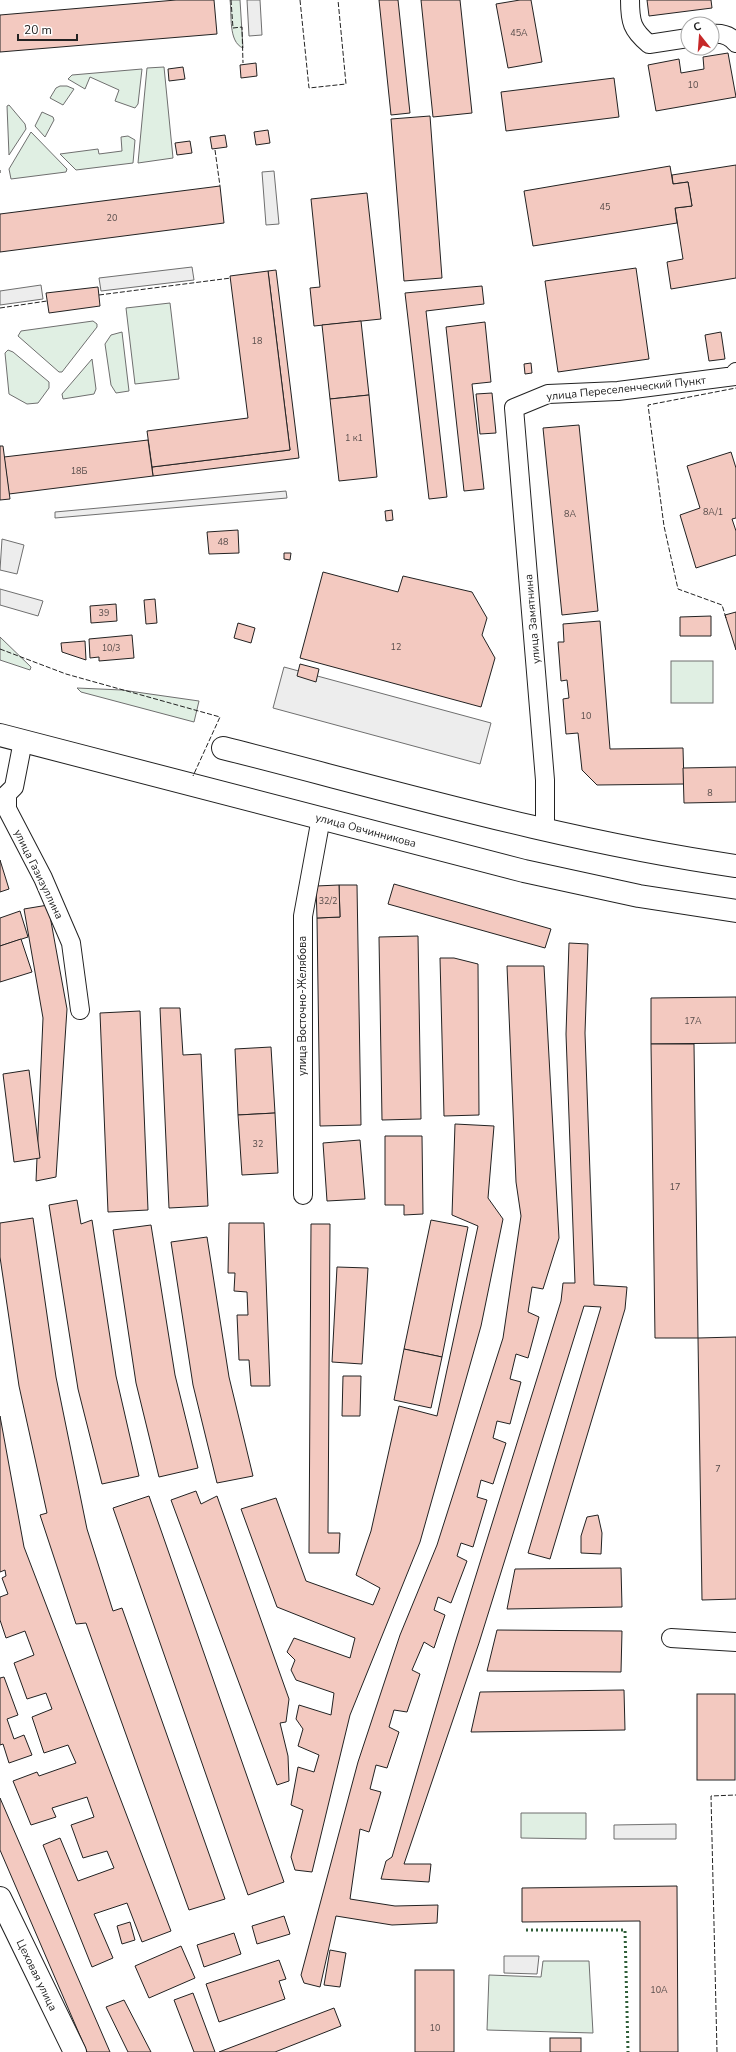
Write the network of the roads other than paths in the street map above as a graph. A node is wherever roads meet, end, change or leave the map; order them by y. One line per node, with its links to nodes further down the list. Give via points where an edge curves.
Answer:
1 (630, 0): 3 (street, via 630,19 636,33 649,44)
2 (720, 34): 4 (street, via 731,37)
3 (680, 39)
4 (736, 43)
5 (736, 372): 6 (street, улица Переселенческий Пункт, via 735,376 626,390 548,394)
6 (514, 408): 11 (street, улица Замятнина, via 545,780)
7 (0, 735): 8 (main road, улица Овчинникова)
8 (23, 741): 10 (main road, улица Овчинникова); 14 (street, улица Газизуллина, via 14,787 7,794 7,809 43,878 72,943)
9 (223, 748): 11 (main road)
10 (321, 818): 13 (main road, улица Овчинникова, via 524,871 639,896); 15 (street, улица Восточно-Желябова, via 303,916)
11 (545, 831): 12 (main road)
12 (736, 866)
13 (736, 911)
14 (80, 1010)
15 (303, 1195)
16 (671, 1638): 17 (street)
17 (736, 1642)
18 (0, 1898): 19 (main road, Цеховая улица)
19 (75, 2052)

